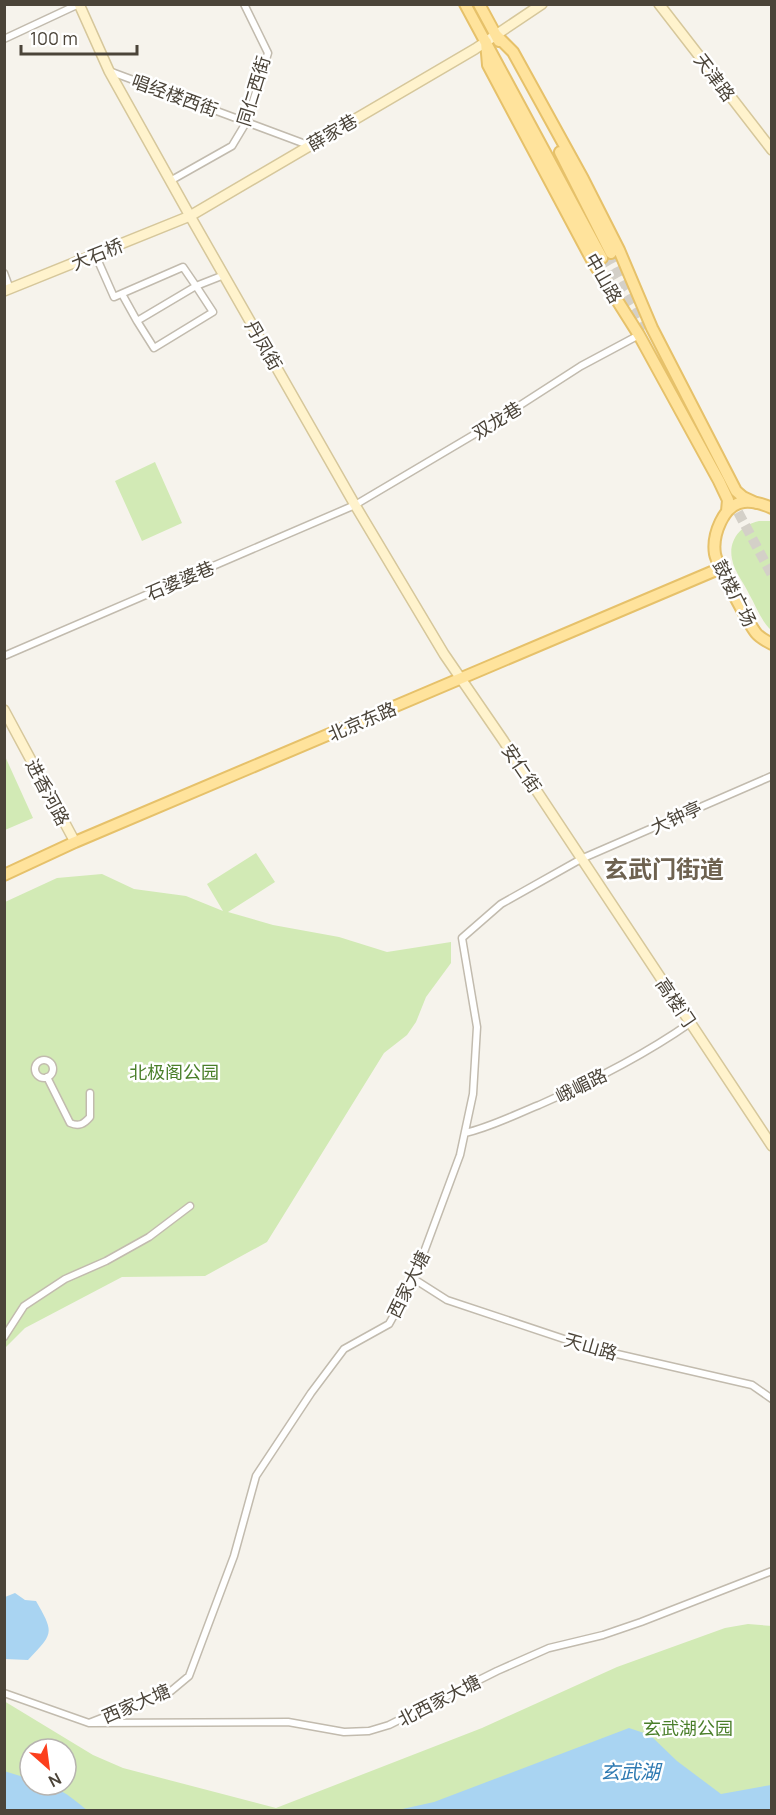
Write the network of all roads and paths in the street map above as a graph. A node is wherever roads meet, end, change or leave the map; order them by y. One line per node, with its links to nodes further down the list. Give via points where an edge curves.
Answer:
1 (244, 4): 11 (street, 同仁西街, via 268,53)
2 (465, 4): 9 (main road, 中山路)
3 (479, 4): 7 (main road)
4 (542, 4): 7 (street, 薛家巷)
5 (659, 4): 13 (street, 天津路)
6 (79, 5): 8 (street); 10 (street, 丹凤街)
7 (496, 35): 9 (street, 薛家巷); 9 (main road, 中山路, via 554,140 607,255); 24 (main road, via 513,52 583,179 631,275 652,328 736,491)
8 (4, 39)
9 (486, 42): 12 (street, 薛家巷); 23 (main road, 中山路, via 488,65 593,262)
10 (109, 71): 11 (street, 唱经楼西街); 14 (street, 丹凤街)
11 (247, 121): 12 (street, 唱经楼西街); 14 (street, 同仁西街, via 232,146)
12 (308, 146): 15 (street, 薛家巷)
13 (771, 150)
14 (170, 181): 15 (street, 丹凤街)
15 (190, 216): 16 (street, 大石桥); 18 (street, 丹凤街)
16 (95, 254): 20 (street, 大石桥); 21 (street, via 114,297)
17 (4, 273): 20 (street)
18 (224, 275): 19 (street); 25 (street, 丹凤街)
19 (196, 286): 21 (street, via 183,267); 22 (street); 22 (street, via 213,312 154,348)
20 (7, 290)
21 (122, 294): 22 (street)
22 (137, 321)
23 (639, 334): 25 (street, 双龙巷); 27 (main road, 中山路, via 726,495)
24 (756, 502): 26 (main road); 27 (main road, via 742,502)
25 (355, 505): 30 (street, 石婆婆巷); 31 (street, 丹凤街)
26 (771, 508)
27 (727, 511): 28 (main road, 鼓楼广场, via 717,531 716,558)
28 (721, 568): 29 (main road, 鼓楼广场, via 755,632); 31 (main road, 北京东路)
29 (771, 644)
30 (4, 656)
31 (461, 680): 34 (main road, 北京东路); 35 (street, 安仁街)
32 (4, 710): 34 (street, 进香河路)
33 (771, 776): 35 (street, 大钟亭)
34 (75, 842): 36 (main road, 北京东路)
35 (581, 859): 37 (street, 高楼门); 40 (street, 西家大塘, via 501,904 462,938 477,1027 473,1094)
36 (4, 875)
37 (690, 1023): 40 (street, 峨嵋路, via 585,1084); 41 (street, 高楼门)
38 (47, 1077): 39 (street, via 70,1123 76,1126 90,1117)
39 (90, 1093)
40 (465, 1133): 43 (street, 西家大塘)
41 (771, 1146)
42 (190, 1206): 44 (street, via 149,1237 65,1278 24,1306)
43 (414, 1279): 45 (street, 天山路, via 447,1300 591,1348 752,1385); 48 (street, 西家大塘, via 389,1324 344,1349 256,1476 234,1556 189,1676 171,1691)
44 (4, 1337)
45 (771, 1399)
46 (771, 1571): 48 (street, 北西家大塘, via 641,1622 549,1648 369,1731 344,1732 288,1722)
47 (4, 1693): 48 (street, 北西家大塘)
48 (89, 1723)

